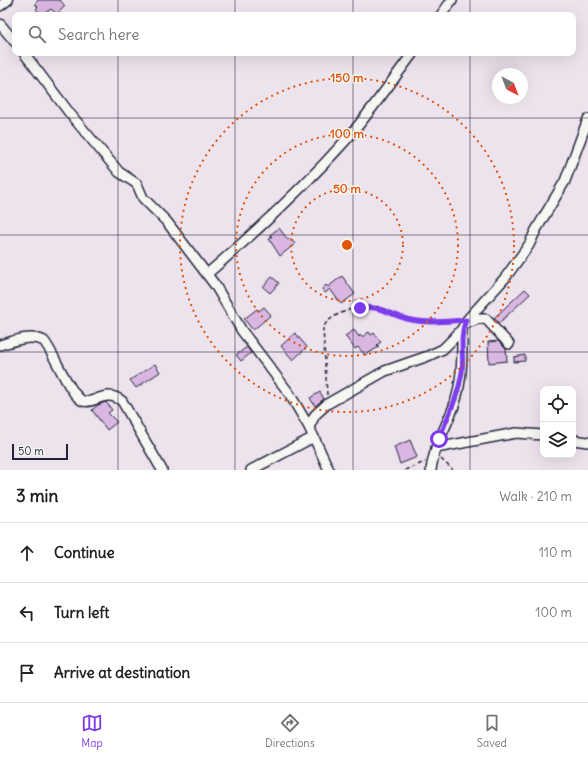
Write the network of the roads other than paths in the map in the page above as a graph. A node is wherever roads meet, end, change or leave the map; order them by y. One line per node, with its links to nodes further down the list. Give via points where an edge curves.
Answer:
1 (8, 0): 3 (street)
2 (452, 0): 4 (street)
3 (0, 6)
4 (443, 12)
5 (0, 24): 6 (street)
6 (12, 38)
7 (26, 56): 10 (street, via 113,166 137,184 147,203 167,222)
8 (411, 56): 10 (street, via 338,149 250,237)
9 (588, 119): 11 (street, via 565,181 529,246 506,278)
10 (207, 274): 14 (street, via 242,332 288,393)
11 (465, 324): 12 (street, via 486,319); 14 (street, via 443,348 385,371 327,404 315,415); 19 (street, via 457,396)
12 (509, 344)
13 (0, 345): 20 (street, via 33,338 44,340 72,390 81,400 86,402 103,396 113,396 122,401)
14 (309, 427): 16 (street)
15 (540, 435): 19 (street, via 516,433)
16 (314, 437): 21 (street); 22 (street)
17 (576, 440): 18 (street)
18 (588, 442)
19 (434, 453): 23 (street)
20 (162, 470)
21 (251, 470)
22 (329, 470)
23 (431, 470)

